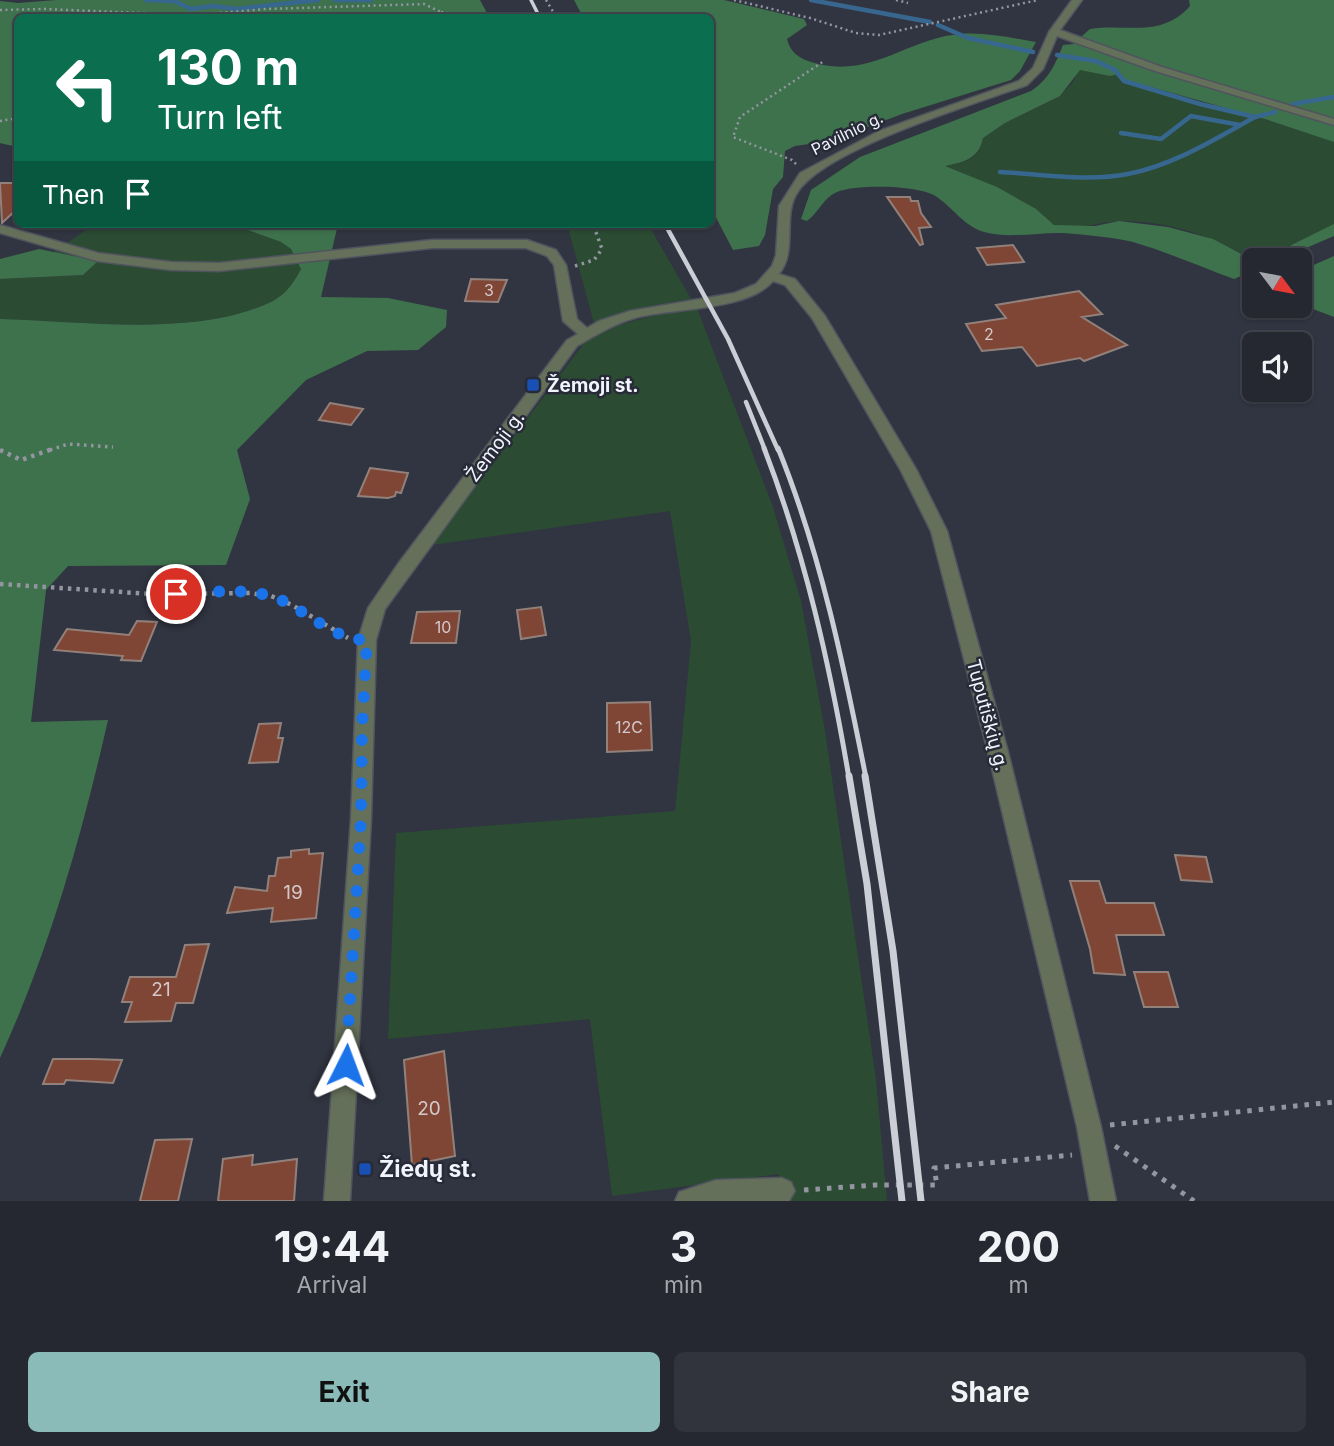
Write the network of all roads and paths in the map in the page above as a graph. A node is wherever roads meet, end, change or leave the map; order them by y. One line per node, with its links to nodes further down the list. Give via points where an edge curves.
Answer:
1 (734, 0): 3 (path, via 879,36)
2 (897, 0): 5 (path)
3 (1038, 0)
4 (1077, 0): 11 (street, Pavilnio g.)
5 (908, 4)
6 (0, 10): 8 (path)
7 (441, 12): 9 (path, via 424,4); 10 (path)
8 (168, 14)
9 (205, 14)
10 (452, 14)
11 (1054, 32): 13 (street, via 1073,35 1177,76); 14 (street, Pavilnio g., via 1038,69 1023,83 883,133)
12 (824, 61): 14 (path, via 740,117 733,138 792,160)
13 (1334, 122)
14 (804, 175): 18 (street, Pavilnio g., via 785,206 782,255)
15 (594, 228): 17 (path, via 602,249 594,260)
16 (0, 229): 17 (street, via 97,257 171,266 219,267 486,242 539,247 552,253)
17 (561, 270): 19 (street, via 570,321)
18 (772, 276): 19 (street, via 749,293 635,314); 25 (street, Tuputiškių g., via 790,282 818,316 939,531 998,752)
19 (585, 333): 23 (street, Žemoji g., via 561,356 404,568 377,608)
20 (113, 447): 21 (path, via 68,443 21,460)
21 (0, 450)
22 (0, 584): 23 (path, via 271,596 340,635)
23 (367, 640): 28 (street, Žemoji g., via 361,819)
24 (1334, 1102): 25 (path)
25 (1088, 1127): 26 (street, Tuputiškių g.); 31 (path)
26 (1094, 1153): 27 (path, via 934,1168 937,1185); 30 (street, Tuputiškių g.)
27 (782, 1191): 29 (street, via 716,1193)
28 (337, 1201)
29 (688, 1201)
30 (1103, 1201)
31 (1194, 1201)

